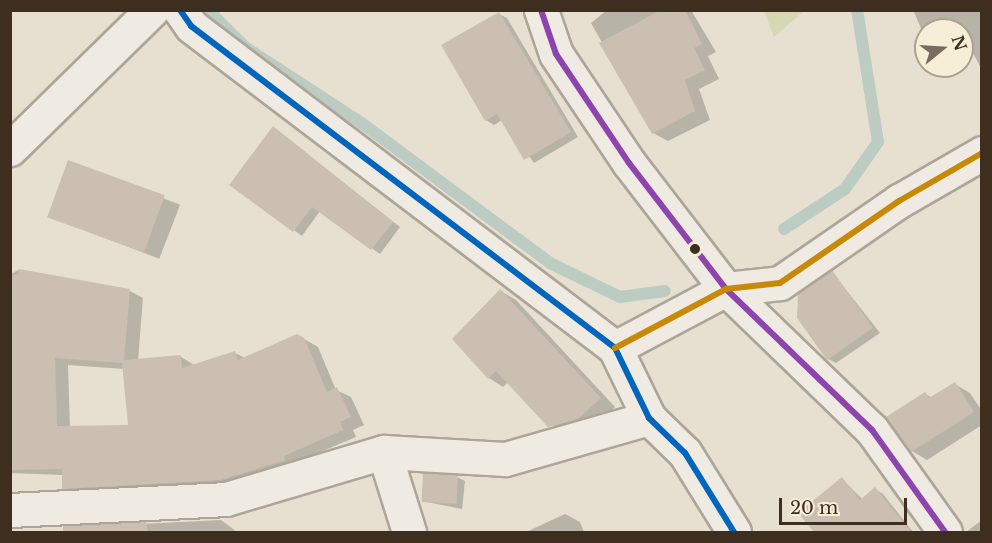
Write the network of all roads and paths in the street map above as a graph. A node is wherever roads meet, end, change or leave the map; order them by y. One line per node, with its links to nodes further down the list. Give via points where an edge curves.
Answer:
1 (153, 10): 4 (street)
2 (180, 10): 7 (street, via 191,26)
3 (541, 10): 6 (street, via 556,54 629,163)
4 (10, 149)
5 (981, 153): 6 (street, via 900,201 780,283)
6 (726, 290): 7 (street); 13 (street, via 872,430)
7 (615, 348): 8 (street)
8 (649, 417): 9 (street, via 505,459); 12 (street, via 685,453)
9 (384, 452): 10 (street, via 226,499); 11 (street)
10 (10, 510)
11 (409, 532)
12 (734, 532)
13 (945, 532)

